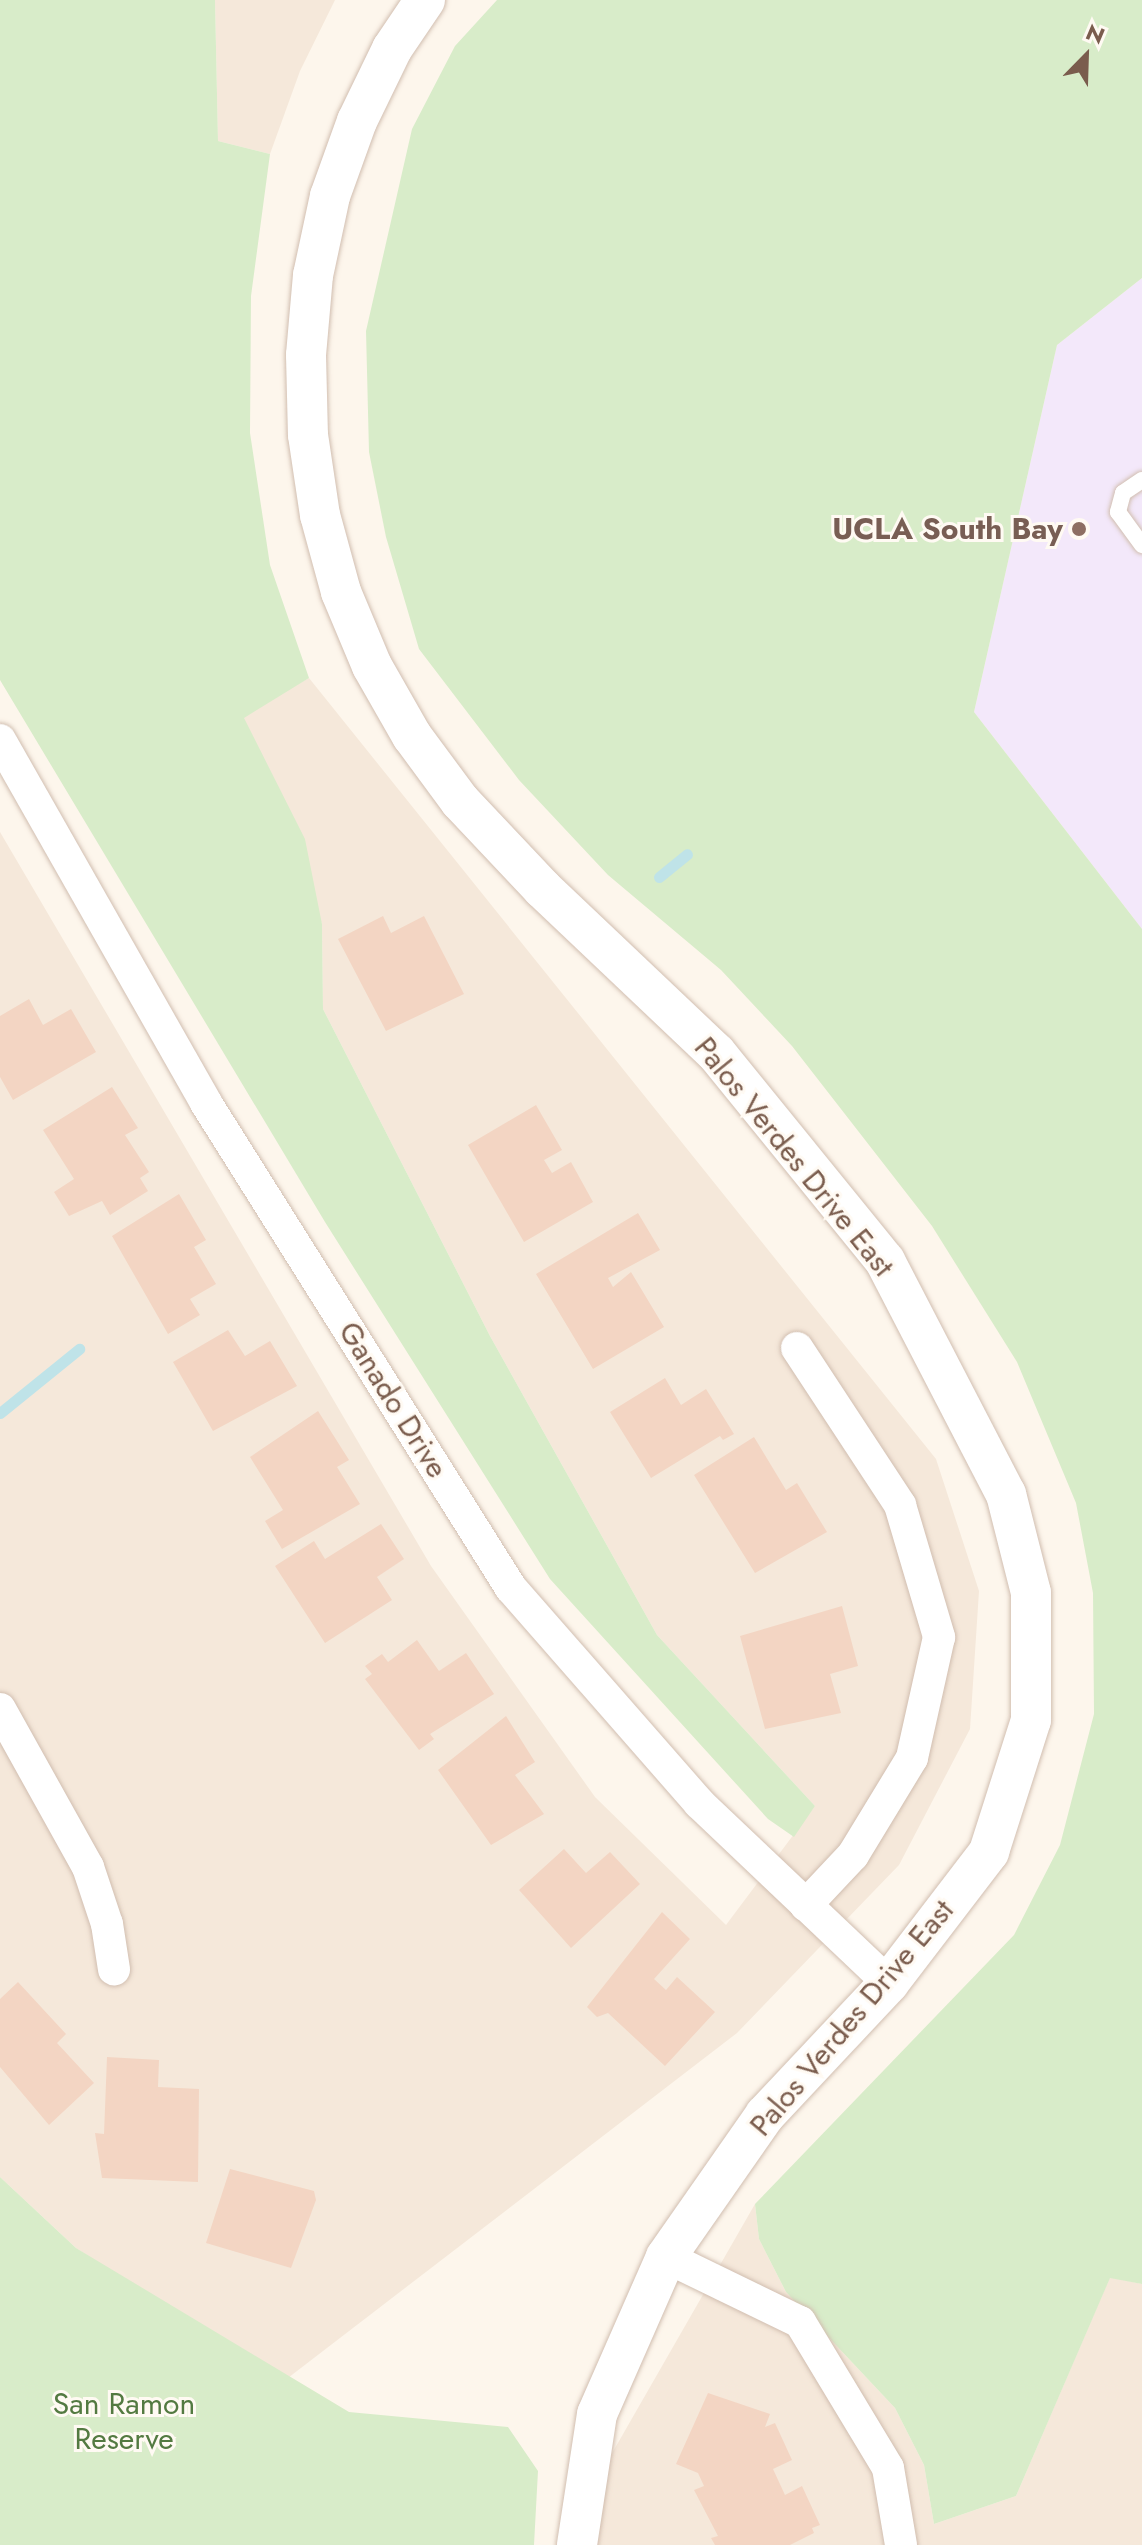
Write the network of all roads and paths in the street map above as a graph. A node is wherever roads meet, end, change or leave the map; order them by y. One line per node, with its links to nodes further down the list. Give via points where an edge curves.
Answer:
1 (425, 0): 9 (street, Palos Verdes Drive East, via 392,49 357,121 330,196 313,275 306,355 308,435 320,515 341,592 392,701 460,801 543,889 716,1053 885,1261 1006,1494 1031,1593 1031,1720 989,1852)
2 (1142, 480): 3 (lane, via 1123,493 1118,512)
3 (1142, 545)
4 (0, 740): 7 (street, Ganado Drive, via 206,1103 511,1588 699,1803)
5 (797, 1348): 7 (street, via 900,1505 939,1637 912,1758 853,1855)
6 (0, 1709): 8 (street, via 88,1867 107,1924)
7 (806, 1905): 9 (street, Ganado Drive)
8 (114, 1969)
9 (889, 1983): 10 (street, Palos Verdes Drive East, via 765,2115)
10 (666, 2257): 11 (street, Palos Verdes Drive East, via 597,2414); 12 (street, via 800,2322 888,2468)
11 (577, 2545)
12 (901, 2545)

